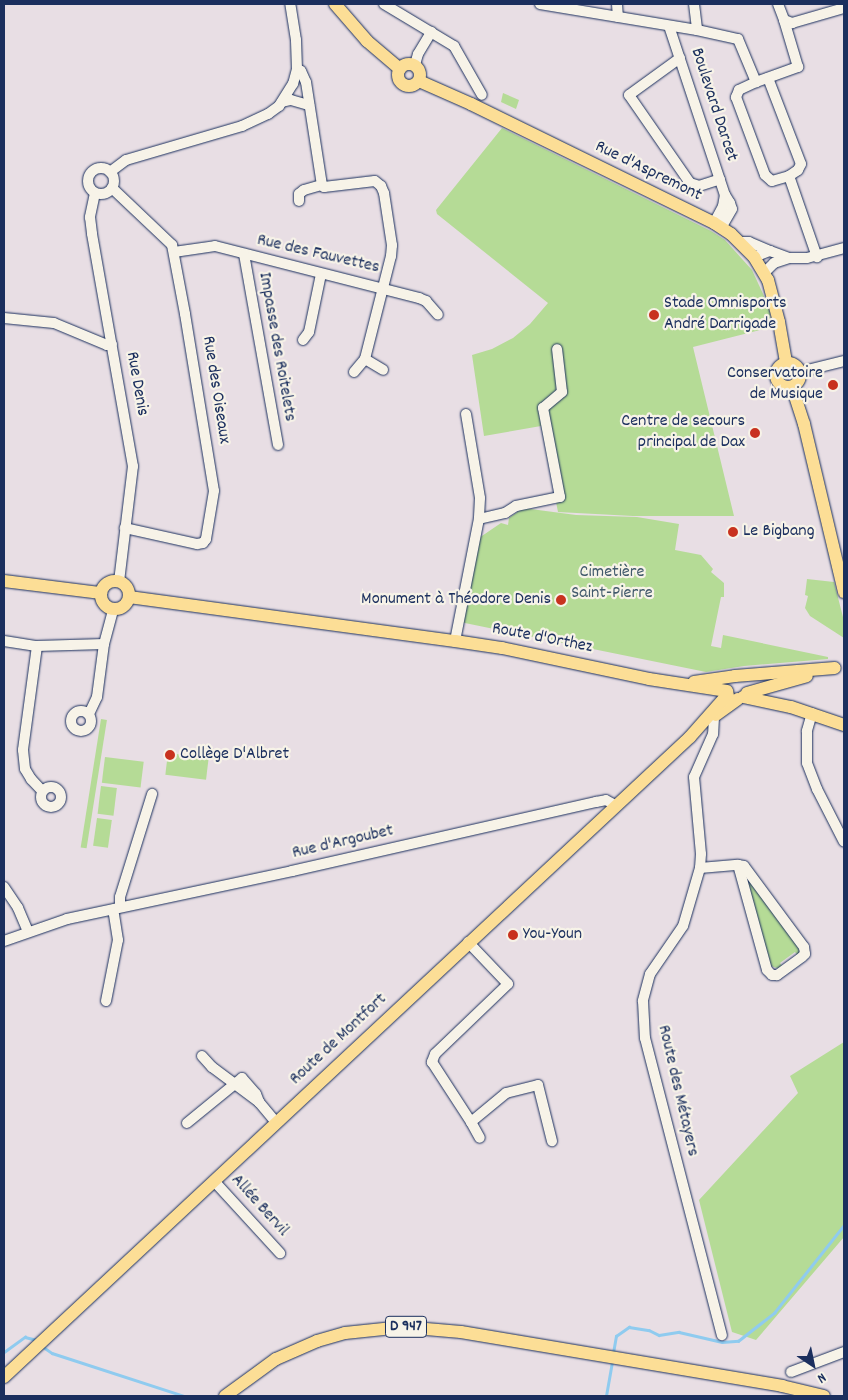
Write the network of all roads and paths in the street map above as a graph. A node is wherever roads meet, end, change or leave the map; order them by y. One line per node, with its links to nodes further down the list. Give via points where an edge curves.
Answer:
1 (290, 4): 16 (street)
2 (335, 4): 17 (main road, via 367,41)
3 (384, 4): 13 (street)
4 (540, 4): 9 (street, Boulevard Darcet)
5 (617, 4): 9 (street)
6 (694, 4): 12 (street)
7 (778, 4): 10 (street)
8 (844, 6): 10 (street, via 792,23)
9 (618, 17): 11 (street, Boulevard Darcet)
10 (784, 20): 18 (street, via 798,64 794,69)
11 (669, 26): 12 (street, Boulevard Darcet); 14 (street, Boulevard Darcet)
12 (697, 30): 20 (street, Boulevard Darcet, via 738,38)
13 (432, 32): 15 (street); 21 (street, via 454,46)
14 (680, 58): 26 (street, Boulevard Darcet); 26 (street, via 629,95 690,183 699,186)
15 (415, 65): 17 (main road, via 409,63); 19 (main road, via 421,75)
16 (297, 69): 22 (street, via 293,84); 23 (street, via 306,82)
17 (400, 69): 19 (main road, via 402,84 414,86)
18 (768, 78): 20 (street); 25 (street, via 801,164)
19 (419, 82): 31 (main road, Rue d'Aspremont, via 471,104)
20 (756, 82): 25 (street, via 739,90 736,97 765,175 772,181)
21 (482, 95)
22 (282, 102): 23 (street, via 291,100); 24 (street, via 255,121 126,160)
23 (309, 105): 27 (street)
24 (110, 172): 28 (street); 29 (street, via 101,168 91,172 87,181)
25 (789, 176): 38 (street)
26 (720, 180): 31 (street, Boulevard Darcet, via 732,210)
27 (322, 185): 30 (street, Rue des Fauvettes, via 304,190); 42 (street, Rue des Fauvettes, via 324,188 374,181 381,186 392,245)
28 (112, 188): 29 (street, via 102,195); 35 (street, Rue des Oiseaux, via 168,239)
29 (95, 194): 46 (street, Rue Denis, via 90,217)
30 (298, 201)
31 (718, 225): 32 (main road, Rue d'Aspremont)
32 (740, 242): 34 (street, via 750,242); 37 (main road, Rue d'Aspremont)
33 (844, 248): 38 (street)
34 (770, 251): 37 (street); 39 (street)
35 (174, 252): 36 (street, Rue des Fauvettes, via 215,246); 58 (street, Rue des Oiseaux, via 214,491 206,539 197,544)
36 (244, 254): 41 (street, Rue des Fauvettes); 56 (street, Impasse des Roitelets)
37 (754, 257): 40 (main road, Rue d'Aspremont)
38 (817, 257): 39 (street)
39 (788, 258): 40 (street, via 774,263)
40 (764, 273): 50 (main road, Rue d'Aspremont, via 776,307)
41 (322, 274): 42 (street, Rue des Fauvettes); 45 (street, via 309,332)
42 (382, 289): 43 (street, via 426,301); 48 (street)
43 (438, 315)
44 (4, 318): 46 (street, via 54,323 107,345)
45 (303, 340)
46 (112, 344): 58 (street, Rue Denis, via 133,466)
47 (557, 349): 57 (street, via 562,392 543,408 560,496)
48 (366, 359): 51 (street); 52 (street)
49 (844, 361): 53 (street)
50 (786, 362): 53 (main road, via 795,365); 54 (main road, via 777,368 776,377 781,385)
51 (383, 370)
52 (354, 372)
53 (800, 372): 54 (main road, via 800,379)
54 (792, 387): 61 (main road)
55 (466, 414): 57 (street, via 480,498)
56 (278, 445)
57 (479, 519): 66 (street)
58 (125, 528): 60 (street, Rue Denis)
59 (4, 581): 62 (main road)
60 (119, 582): 62 (main road, via 108,584); 63 (main road, via 127,587)
61 (843, 585)
62 (101, 593): 64 (main road, via 104,604)
63 (129, 597): 64 (main road, via 124,606); 66 (main road, Route d'Orthez)
64 (114, 610): 67 (street)
65 (4, 641): 68 (street)
66 (455, 641): 71 (main road, Route d'Orthez, via 681,684)
67 (104, 644): 68 (street); 75 (street, via 97,697)
68 (37, 646): 79 (street, via 22,750 25,769)
69 (840, 666): 70 (main road); 71 (main road)
70 (785, 682): 72 (main road); 73 (main road)
71 (738, 688): 72 (main road); 73 (main road); 76 (main road, Route de Montfort); 78 (main road, Route de Montfort)
72 (761, 689): 73 (main road)
73 (791, 707): 74 (main road)
74 (812, 713): 77 (main road); 82 (street, via 807,731 807,763)
75 (89, 714)
76 (714, 717): 78 (main road, Route de Montfort); 84 (street, Route des Métayers, via 712,734 694,777)
77 (844, 725)
78 (698, 728): 81 (main road, Route de Montfort)
79 (42, 791)
80 (152, 794): 86 (street)
81 (615, 805): 86 (street, Rue d'Argoubet, via 606,800 596,802); 89 (main road, Route de Montfort)
82 (844, 842)
83 (738, 865): 83 (street, via 746,868 805,950 802,957 777,975 767,970); 84 (street)
84 (700, 868): 100 (street, Route des Métayers, via 683,926 646,982 644,1028)
85 (4, 887): 87 (street)
86 (117, 908): 87 (street, Rue d'Argoubet); 90 (street, via 118,940)
87 (28, 931): 88 (street, Rue d'Argoubet)
88 (4, 940)
89 (468, 942): 93 (main road, Route de Montfort); 94 (street, via 508,984 435,1054 432,1062)
90 (106, 1001)
91 (202, 1056): 92 (street)
92 (234, 1083): 93 (street, via 259,1102); 95 (street)
93 (276, 1122): 98 (main road, Route de Montfort)
94 (471, 1122): 96 (street); 97 (street, via 506,1093 538,1085)
95 (187, 1123)
96 (480, 1138)
97 (552, 1141)
98 (214, 1181): 99 (street, Allée Bervil); 103 (main road, Route de Montfort)
99 (280, 1253)
100 (722, 1335)
101 (844, 1352): 102 (street)
102 (791, 1372)
103 (4, 1377)
104 (224, 1396): 105 (main road, D 947, via 289,1353 345,1333 403,1327 442,1329 782,1386)
105 (824, 1396)

